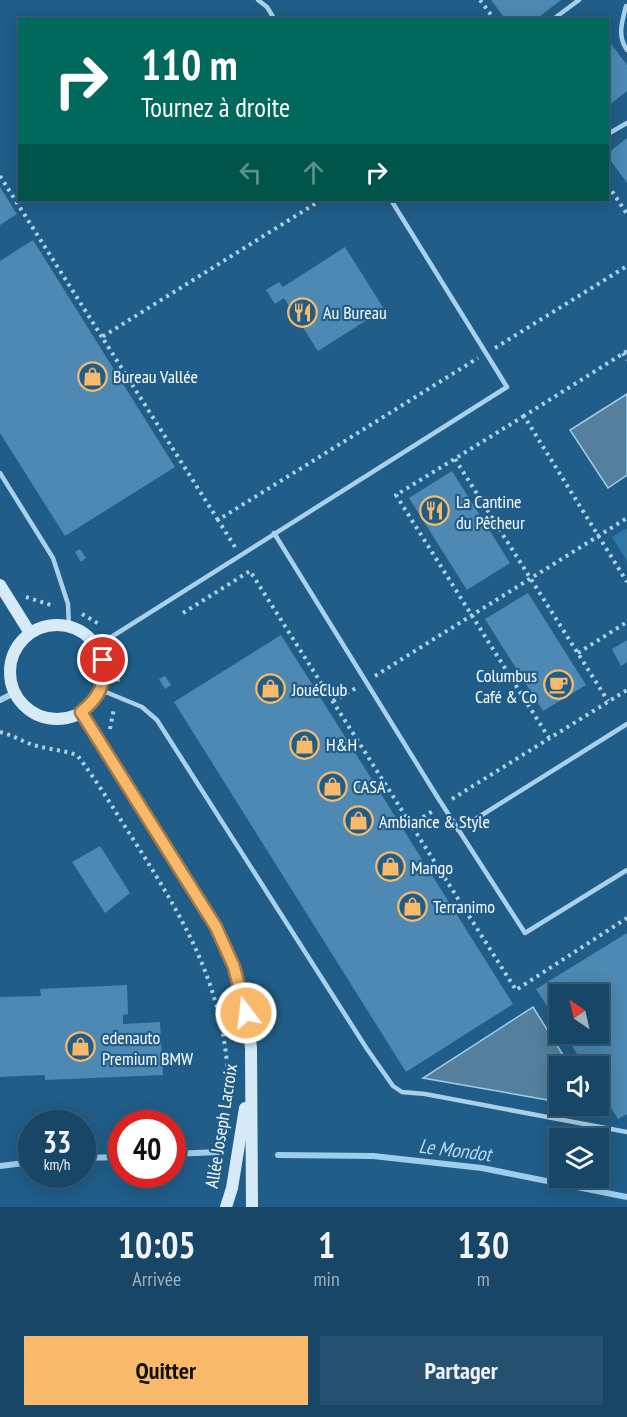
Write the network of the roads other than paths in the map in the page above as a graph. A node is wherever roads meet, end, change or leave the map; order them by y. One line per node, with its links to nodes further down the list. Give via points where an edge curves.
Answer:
1 (258, 0): 5 (lane)
2 (266, 0): 5 (lane)
3 (579, 0): 7 (lane)
4 (626, 6): 8 (lane, via 621,28)
5 (267, 7): 6 (lane)
6 (274, 18)
7 (555, 18)
8 (627, 50)
9 (627, 123): 10 (lane)
10 (609, 133)
11 (392, 201): 13 (lane, via 507,387)
12 (0, 473): 15 (lane, via 53,558 68,604)
13 (274, 533): 17 (lane); 23 (lane)
14 (0, 585): 16 (street)
15 (69, 627): 16 (street, via 44,627); 17 (street, via 87,635)
16 (30, 633): 19 (street, via 16,648 9,667)
17 (97, 646): 18 (street, via 103,660)
18 (101, 690): 21 (street); 26 (lane, via 142,707 157,720 393,1086 402,1092)
19 (14, 693): 20 (street); 21 (street, via 36,715 67,718)
20 (0, 700)
21 (81, 712): 25 (street, Allée Joseph Lacroix, via 216,927 236,975)
22 (627, 724): 23 (lane)
23 (458, 830): 24 (lane, via 525,933)
24 (627, 870)
25 (251, 1050): 27 (street, Allée Joseph Lacroix, via 244,1121); 28 (street, Allée Joseph Lacroix)
26 (627, 1132)
27 (226, 1207)
28 (252, 1207)

